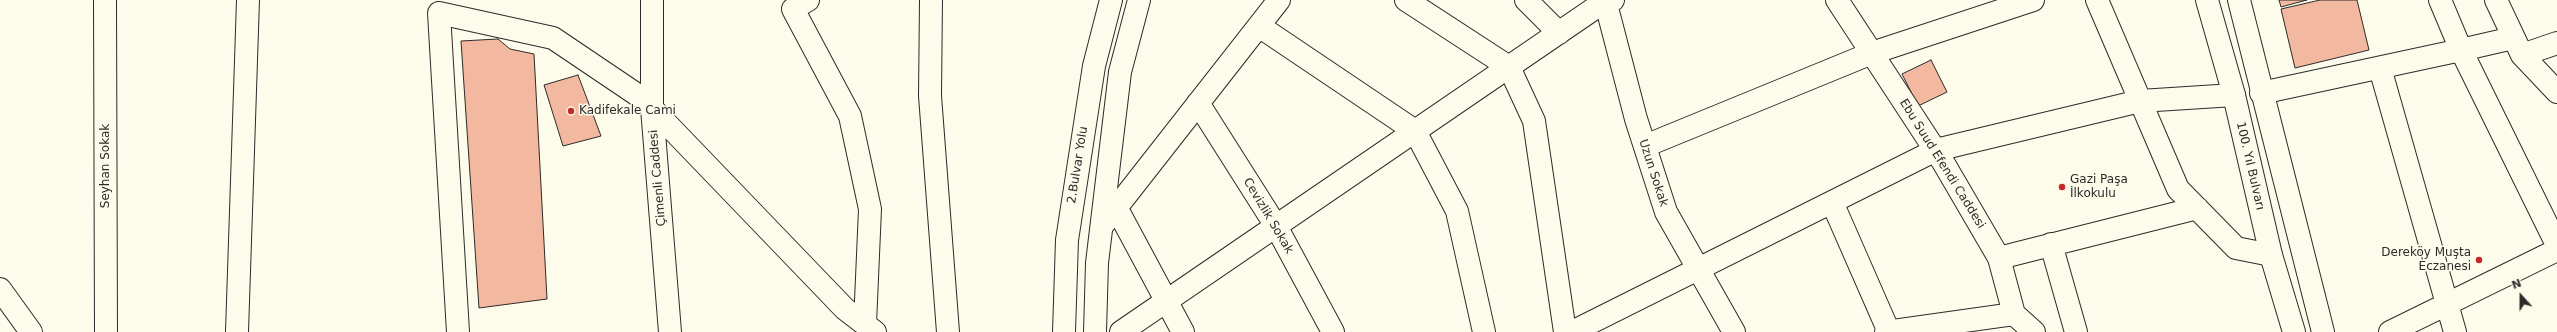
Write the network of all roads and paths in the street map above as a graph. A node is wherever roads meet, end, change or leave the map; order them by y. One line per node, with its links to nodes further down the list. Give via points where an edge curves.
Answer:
1 (105, 0): 54 (street, Seyhan Sokak)
2 (248, 0): 55 (street)
3 (652, 0): 33 (street, Çimenli Caddesi)
4 (808, 0): 52 (street, via 793,9 850,116 870,209)
5 (931, 0): 58 (street, via 930,96)
6 (1111, 0): 59 (street, 2.Bulvar Yolu, via 1094,66 1067,240)
7 (1139, 0): 40 (street, via 1120,72)
8 (1279, 0): 20 (street)
9 (1406, 0): 26 (street)
10 (1526, 0): 21 (street)
11 (1837, 0): 25 (street, Ebu Suud Efendi Caddesi)
12 (2033, 0): 25 (street)
13 (2097, 0): 31 (street)
14 (2207, 0): 30 (street, 100. Yıl Bulvarı)
15 (2239, 0): 29 (street)
16 (2440, 0): 24 (street)
17 (2496, 0): 23 (street)
18 (1608, 1): 21 (street); 35 (street, Uzun Sokak)
19 (439, 7): 33 (street, via 553,38 642,98); 56 (street)
20 (1259, 26): 32 (street); 34 (street)
21 (1559, 33): 26 (street)
22 (2557, 43): 23 (street)
23 (2518, 47): 24 (street); 28 (street)
24 (2461, 50): 27 (street); 43 (street)
25 (1872, 53): 35 (street); 36 (street, Ebu Suud Efendi Caddesi)
26 (1508, 67): 34 (street); 65 (street, via 1534,121)
27 (2380, 68): 29 (street); 50 (street)
28 (2557, 92)
29 (2261, 93): 72 (street)
30 (2234, 95): 31 (street); 45 (street, 100. Yıl Bulvarı)
31 (2140, 101): 36 (street); 39 (street, via 2178,189)
32 (1198, 103): 38 (street); 41 (street, Cevizlik Sokak)
33 (652, 108): 52 (street, via 845,309); 57 (street, Çimenli Caddesi)
34 (1415, 131): 41 (street); 64 (street, via 1457,211)
35 (1644, 146): 47 (street, Uzun Sokak, via 1666,212)
36 (1936, 150): 37 (street); 46 (street, Ebu Suud Efendi Caddesi)
37 (1832, 202): 47 (street); 68 (street)
38 (1116, 207): 40 (street); 49 (street)
39 (2197, 208): 42 (street); 45 (street, via 2236,248)
40 (1102, 226): 60 (street)
41 (1276, 226): 49 (street); 63 (street, Cevizlik Sokak)
42 (2051, 244): 46 (street); 70 (street)
43 (2557, 245)
44 (2557, 250): 50 (street)
45 (2271, 255): 71 (street, 100. Yıl Bulvarı)
46 (1999, 258): 51 (street, Ebu Suud Efendi Caddesi)
47 (1698, 269): 66 (street); 67 (street, Uzun Sokak)
48 (0, 289): 53 (street)
49 (1166, 301): 61 (street); 62 (street)
50 (2446, 306): 73 (street); 74 (street)
51 (2014, 314): 68 (street); 69 (street)
52 (870, 328)
53 (31, 332)
54 (106, 332)
55 (237, 332)
56 (458, 332)
57 (670, 332)
58 (948, 332)
59 (1064, 332)
60 (1095, 332)
61 (1121, 332)
62 (1183, 332)
63 (1333, 332)
64 (1484, 332)
65 (1565, 332)
66 (1572, 332)
67 (1734, 332)
68 (1888, 332)
69 (2034, 332)
70 (2076, 332)
71 (2294, 332)
72 (2323, 332)
73 (2390, 332)
74 (2455, 332)

